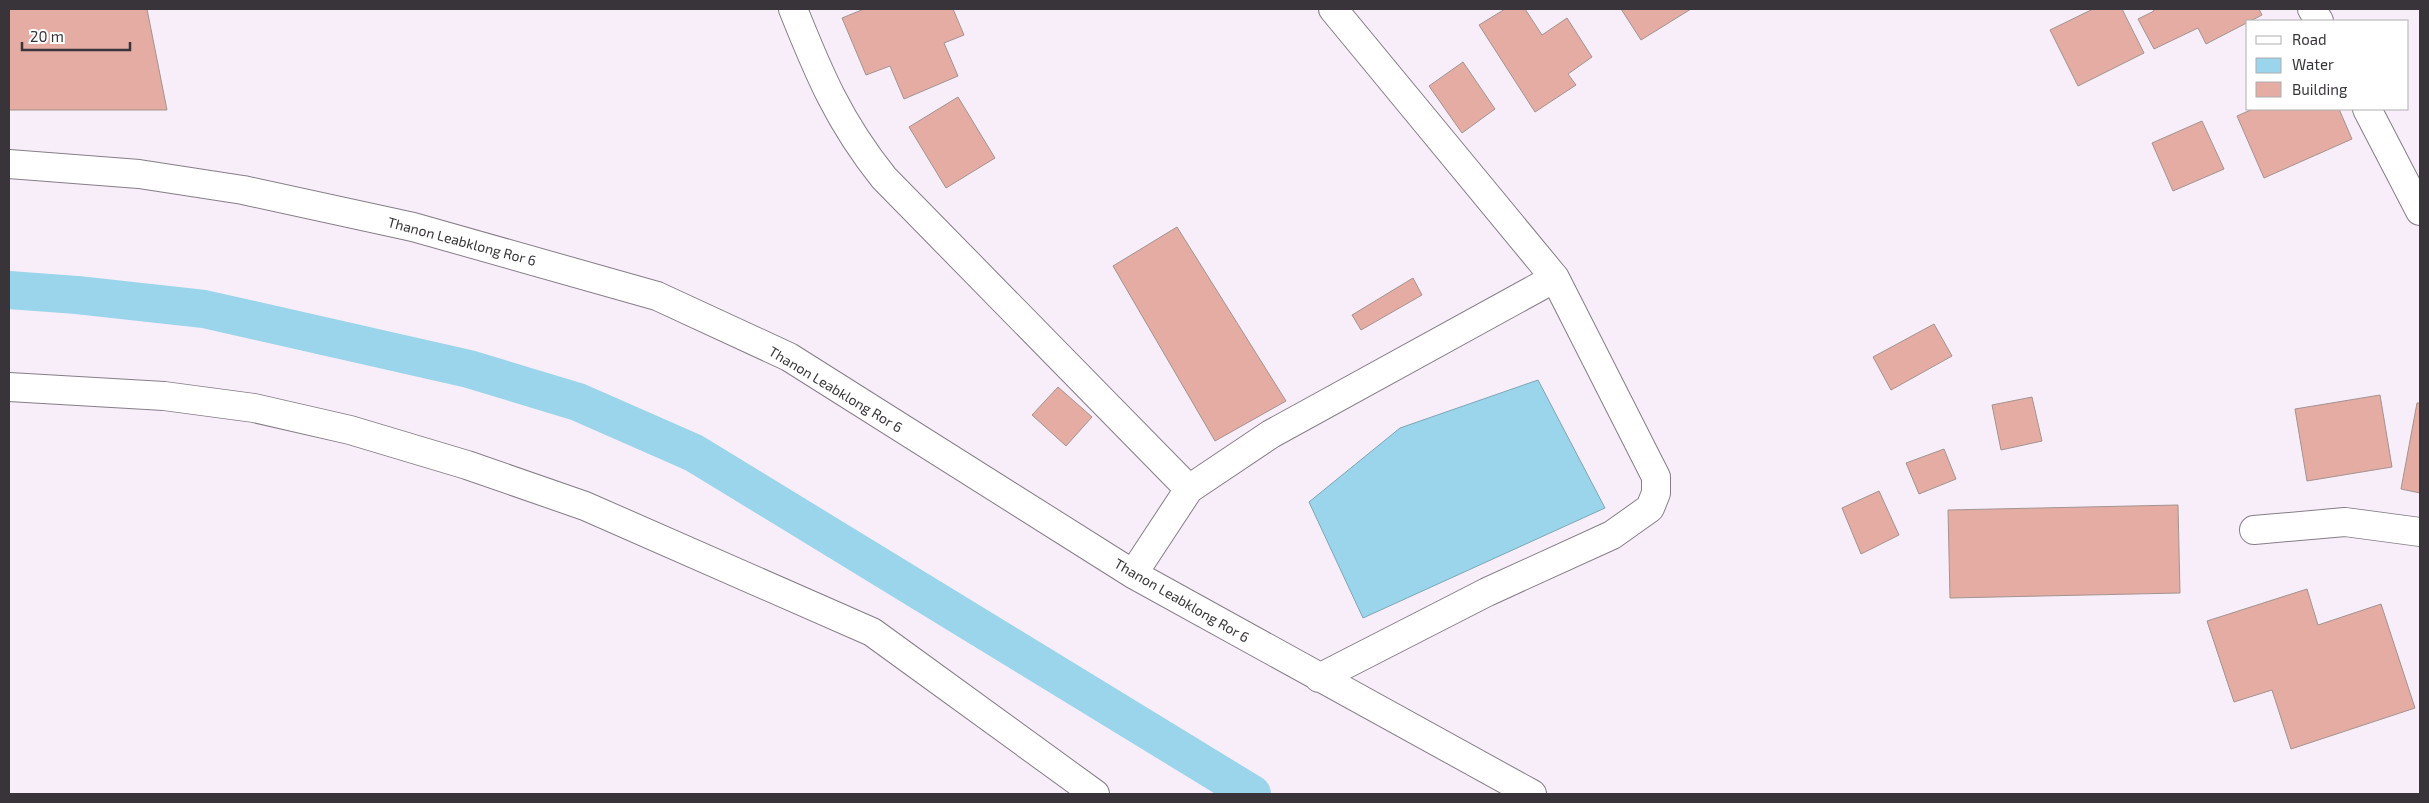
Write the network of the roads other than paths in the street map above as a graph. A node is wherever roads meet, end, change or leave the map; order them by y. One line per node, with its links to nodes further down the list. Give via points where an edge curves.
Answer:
1 (793, 9): 10 (street, via 825,88 861,150 884,178)
2 (1333, 9): 8 (street)
3 (2312, 9): 4 (street)
4 (2318, 20)
5 (2368, 110): 7 (street)
6 (9, 164): 13 (street, Thanon Leabklong Ror 6, via 139,174 278,197 414,227 657,296 789,357)
7 (2420, 211)
8 (1555, 278): 10 (street, via 1271,434); 14 (street, via 1656,477 1656,493 1650,508 1612,535 1487,592)
9 (9, 388): 15 (street, via 164,396 254,408 350,430 586,506 872,632)
10 (1188, 489): 13 (street)
11 (2254, 530): 12 (street, via 2345,522)
12 (2420, 532)
13 (1133, 574): 14 (street, Thanon Leabklong Ror 6)
14 (1319, 678): 16 (street, Thanon Leabklong Ror 6)
15 (1095, 794)
16 (1532, 794)

